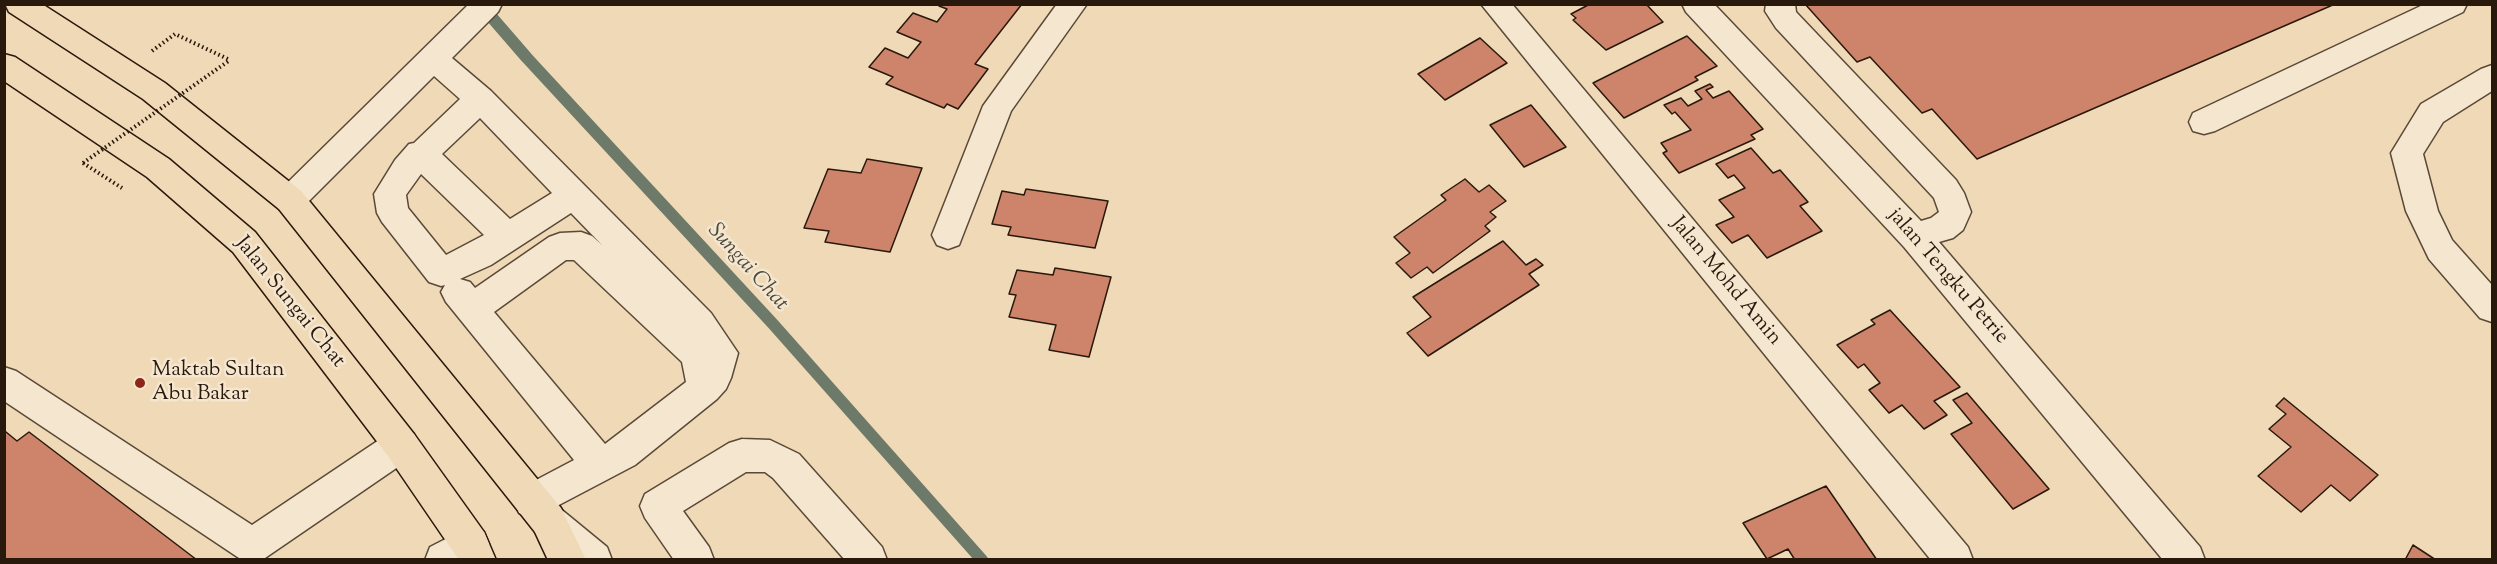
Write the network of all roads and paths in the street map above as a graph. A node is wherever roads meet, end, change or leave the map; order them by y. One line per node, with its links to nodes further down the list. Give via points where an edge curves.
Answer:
1 (18, 4): 18 (main road, via 154,91)
2 (1073, 4): 19 (street, via 998,106)
3 (1495, 4): 36 (street, Jalan Mohd Amin)
4 (1696, 4): 21 (street, jalan Tengku Petrie)
5 (1781, 4): 21 (street, via 1780,11 1786,20 1953,202 1952,221)
6 (2453, 4): 13 (street)
7 (481, 13): 9 (street)
8 (175, 34): 15 (path, bridge, via 230,60)
9 (435, 60): 12 (street); 18 (street)
10 (4, 65): 27 (main road, Jalan Sungai Chat, via 158,168 244,242)
11 (2493, 77): 23 (street, via 2432,113 2407,153 2422,211 2440,249)
12 (480, 99): 14 (street); 17 (street)
13 (2204, 123)
14 (420, 153): 20 (street); 22 (street, via 390,194 393,213)
15 (83, 163): 16 (path)
16 (128, 192)
17 (573, 196): 20 (street); 26 (street, via 699,323 721,353 714,378)
18 (290, 200): 29 (main road)
19 (948, 235)
20 (507, 237): 22 (street)
21 (1915, 237): 37 (street, jalan Tengku Petrie)
22 (441, 272): 24 (street)
23 (2493, 308)
24 (472, 309): 26 (street, via 560,247 581,246 698,355); 28 (street)
25 (4, 382): 30 (street)
26 (705, 388): 28 (street, via 622,453)
27 (401, 445): 30 (street); 31 (main road, Jalan Sungai Chat)
28 (600, 465): 29 (street)
29 (540, 510): 32 (main road); 33 (street)
30 (255, 553)
31 (464, 554)
32 (568, 560)
33 (594, 560)
34 (696, 560): 35 (street, via 658,506 742,455 770,456 786,466)
35 (869, 560)
36 (1955, 560)
37 (2187, 560)

